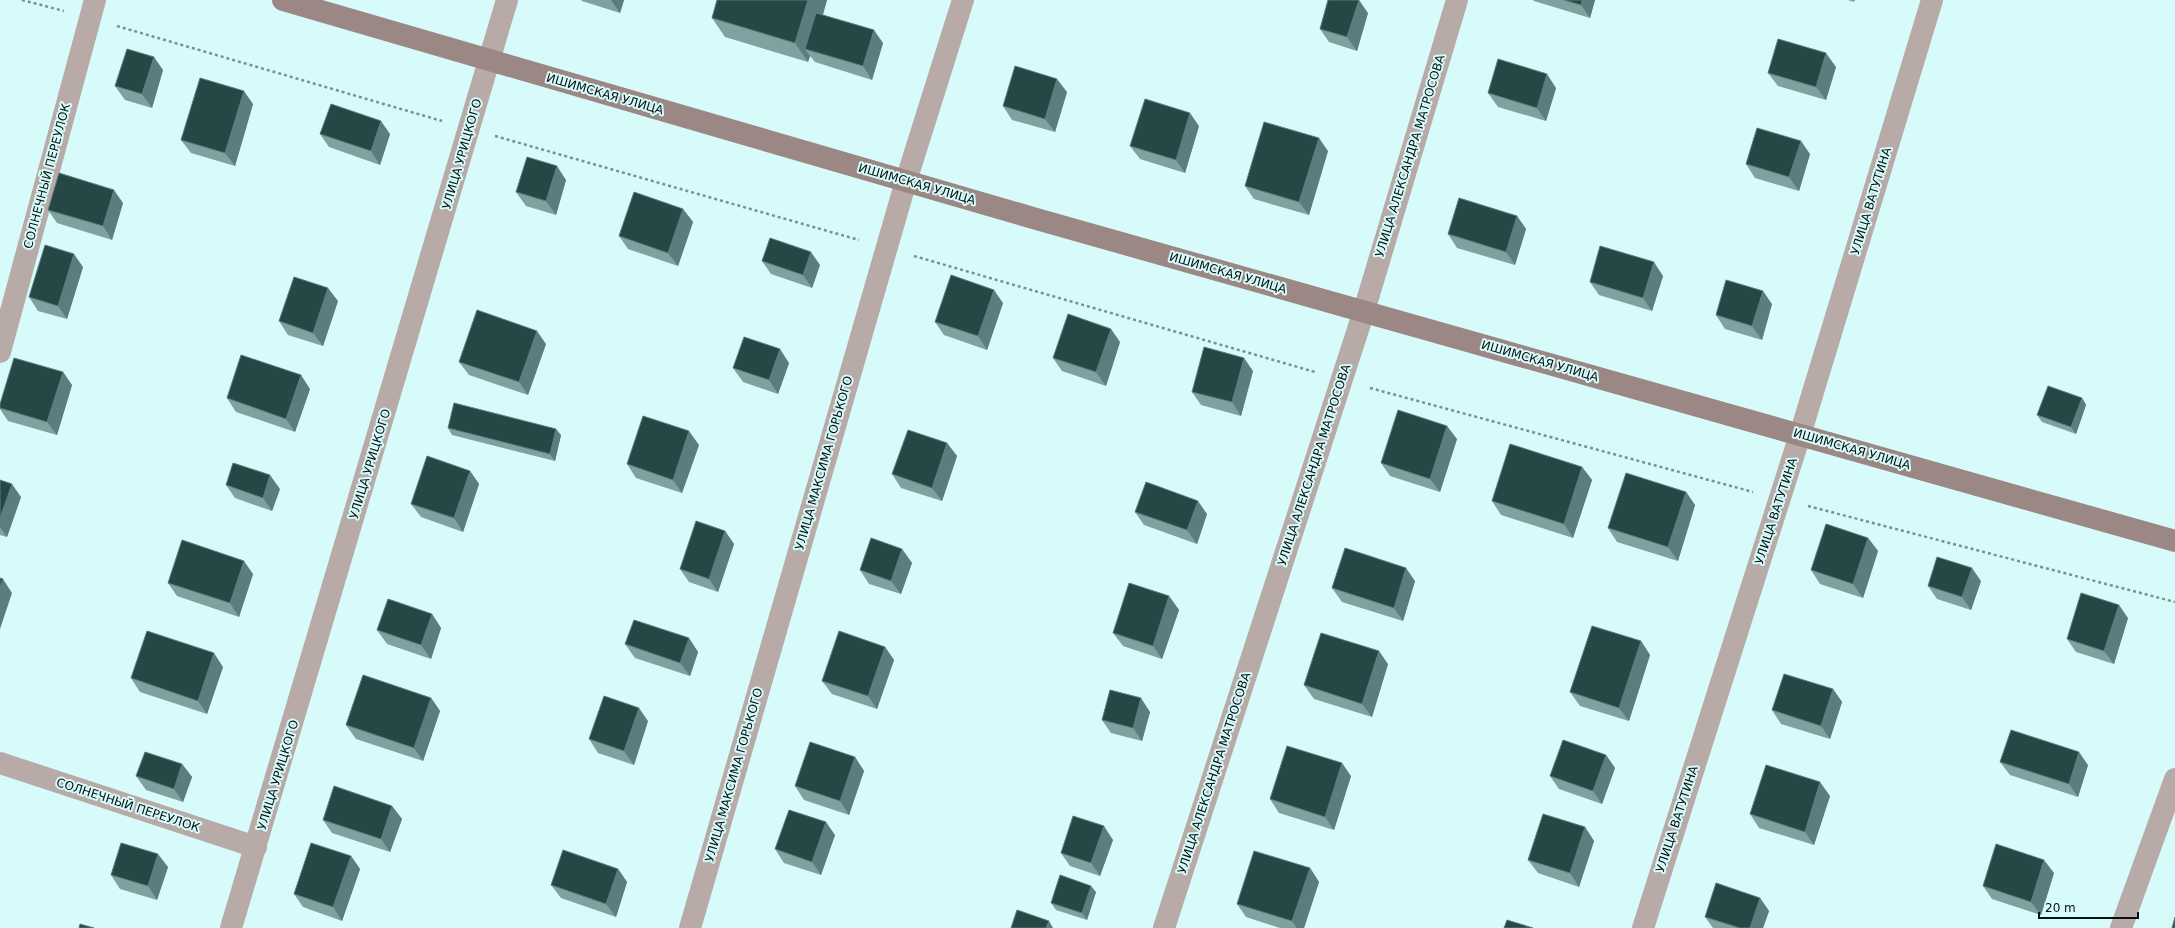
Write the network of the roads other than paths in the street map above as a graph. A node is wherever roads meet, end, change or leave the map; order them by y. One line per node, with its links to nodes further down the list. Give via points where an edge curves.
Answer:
1 (283, 0): 7 (main road, ИШИМСКАЯ УЛИЦА)
2 (507, 0): 7 (street, УЛИЦА УРИЦКОГО)
3 (963, 0): 8 (street, УЛИЦА МАКСИМА ГОРЬКОГО)
4 (1457, 0): 9 (street, УЛИЦА АЛЕКСАНДРА МАТРОСОВА)
5 (1932, 0): 11 (street, УЛИЦА ВАТУТИНА)
6 (92, 9): 10 (street, СОЛНЕЧНЫЙ ПЕРЕУЛОК)
7 (489, 61): 8 (main road, ИШИМСКАЯ УЛИЦА); 15 (street, УЛИЦА УРИЦКОГО)
8 (906, 181): 9 (main road, ИШИМСКАЯ УЛИЦА); 17 (street, УЛИЦА МАКСИМА ГОРЬКОГО)
9 (1364, 311): 11 (main road, ИШИМСКАЯ УЛИЦА); 18 (street, УЛИЦА АЛЕКСАНДРА МАТРОСОВА)
10 (0, 352)
11 (1800, 434): 12 (main road, ИШИМСКАЯ УЛИЦА); 19 (street, УЛИЦА ВАТУТИНА)
12 (2175, 541)
13 (0, 763): 15 (street, СОЛНЕЧНЫЙ ПЕРЕУЛОК)
14 (2175, 779): 20 (street)
15 (256, 847): 16 (street, УЛИЦА УРИЦКОГО)
16 (231, 928)
17 (690, 928)
18 (1164, 928)
19 (1643, 928)
20 (2121, 928)

